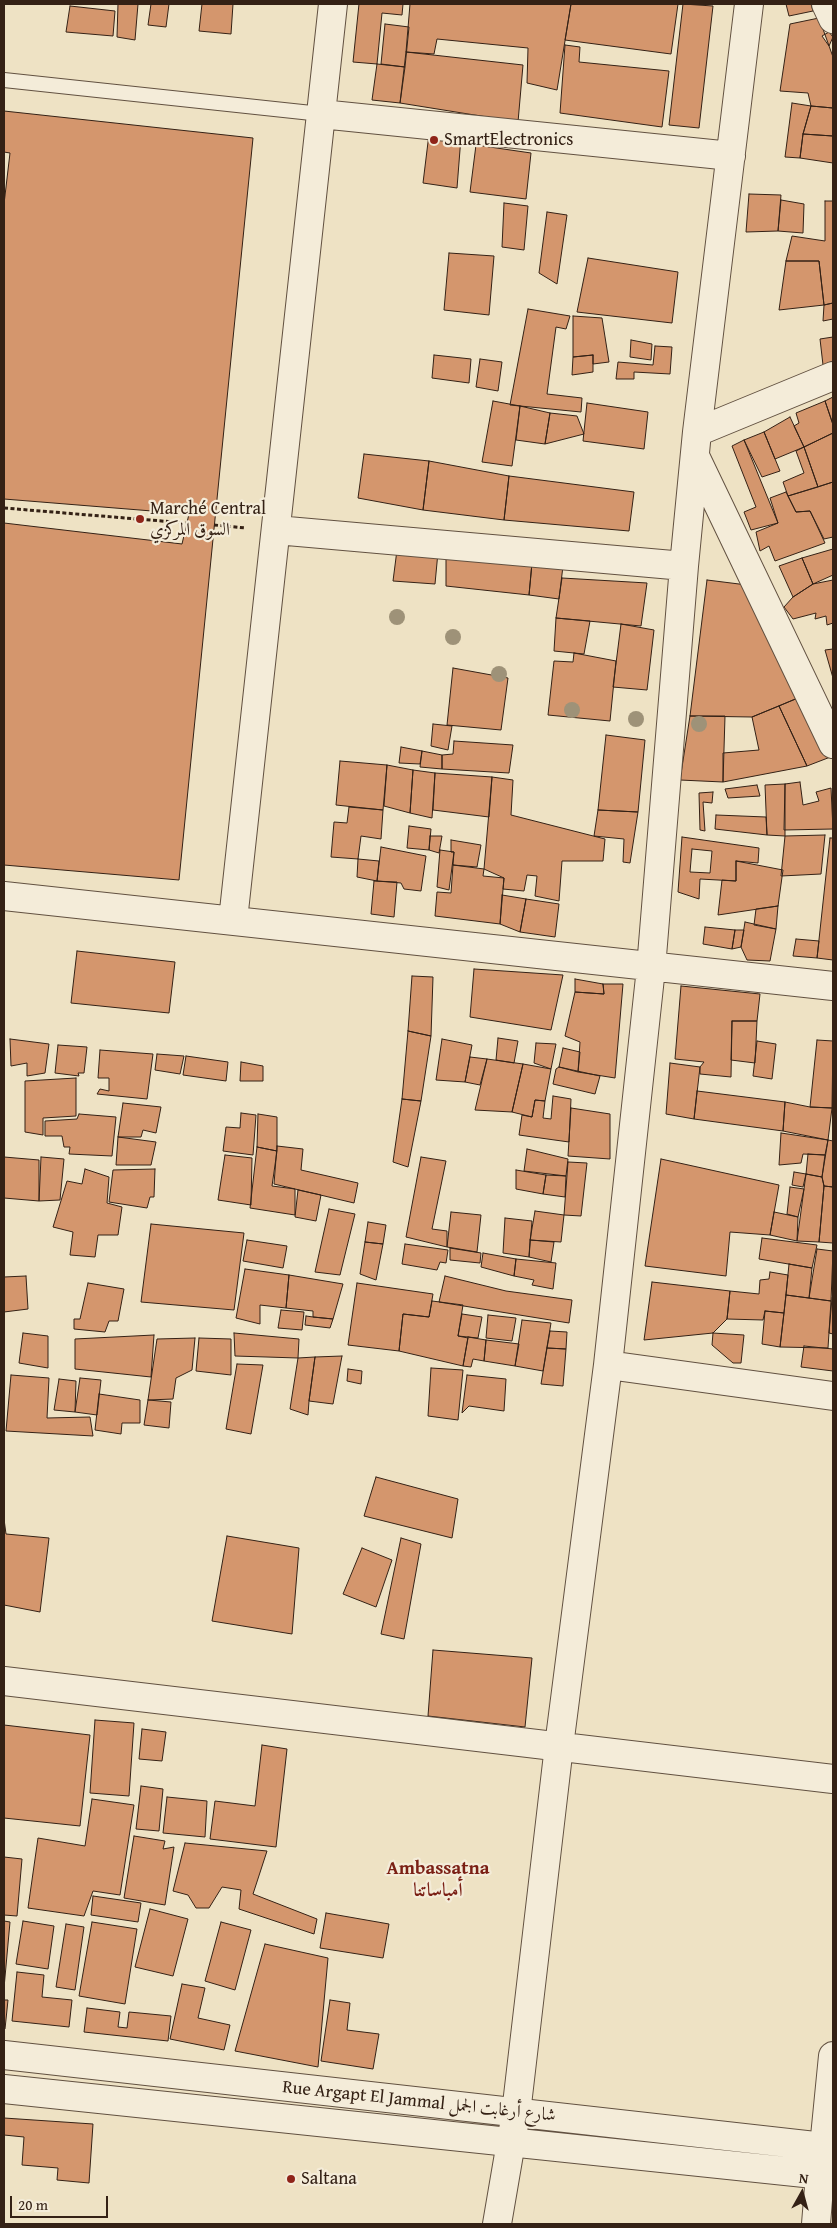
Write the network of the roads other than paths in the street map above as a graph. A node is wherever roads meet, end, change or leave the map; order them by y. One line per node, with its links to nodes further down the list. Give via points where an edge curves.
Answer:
1 (333, 4): 6 (street)
2 (749, 4): 7 (street)
3 (826, 4): 4 (street)
4 (833, 19)
5 (4, 80): 6 (lane)
6 (321, 114): 7 (street); 10 (street)
7 (731, 156): 9 (street)
8 (833, 376): 9 (street)
9 (696, 444): 11 (street); 12 (street)
10 (276, 530): 11 (street); 14 (street)
11 (684, 566): 15 (street)
12 (833, 744)
13 (4, 896): 14 (street)
14 (233, 920): 15 (street)
15 (651, 968): 16 (street); 17 (street)
16 (833, 986)
17 (608, 1364): 18 (street); 20 (street)
18 (833, 1396)
19 (4, 1681): 20 (street)
20 (559, 1746): 21 (street); 25 (street)
21 (833, 1779)
22 (4, 2055): 25 (street, Rue Argapt El Jammal شارع أرغابت الجمل)
23 (833, 2056): 27 (street)
24 (4, 2089): 26 (street, Rue Argapt El Jammal شارع أرغابت الجمل)
25 (516, 2113): 26 (street); 27 (street, Rue Argapt El Jammal شارع أرغابت الجمل)
26 (511, 2142): 28 (street, Rue Argapt El Jammal شارع أرغابت الجمل); 29 (street)
27 (829, 2148)
28 (827, 2176): 30 (street)
29 (497, 2224)
30 (816, 2224)

